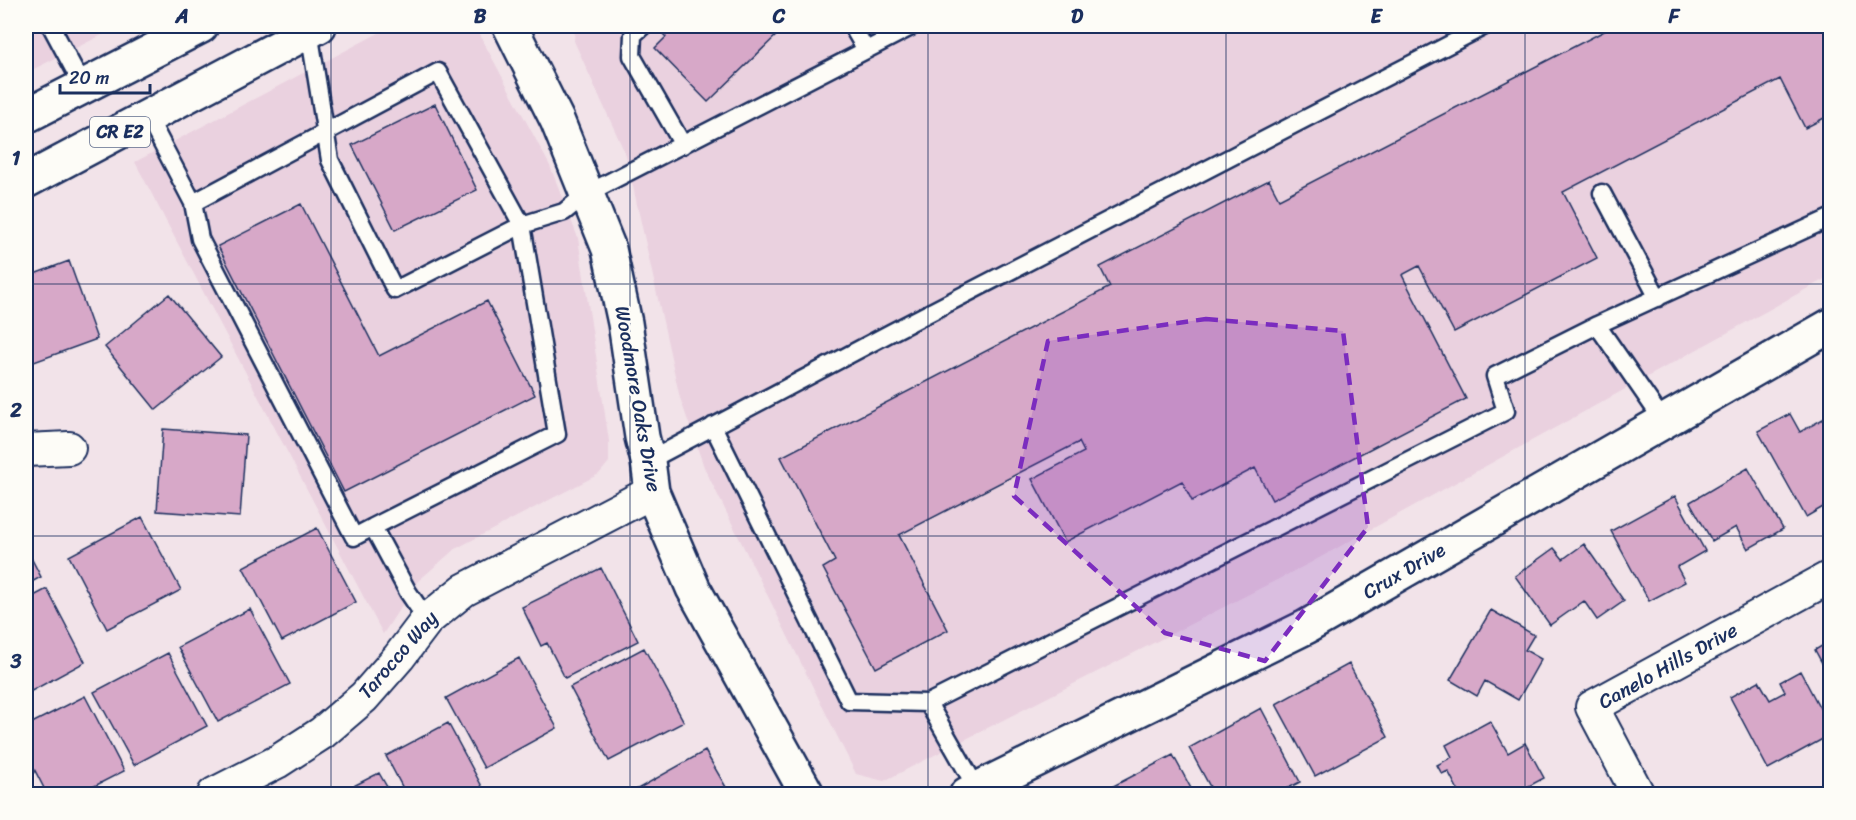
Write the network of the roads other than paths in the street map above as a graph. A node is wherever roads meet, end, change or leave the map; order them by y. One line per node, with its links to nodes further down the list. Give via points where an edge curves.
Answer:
1 (51, 26): 10 (lane)
2 (201, 26): 10 (street)
3 (510, 26): 17 (street, Woodmore Oaks Drive, via 556,120)
4 (643, 26): 14 (lane, via 633,35 632,56)
5 (852, 26): 9 (lane)
6 (913, 26): 9 (lane)
7 (1485, 26): 25 (lane)
8 (314, 28): 12 (street, CR E2); 13 (lane)
9 (866, 50): 14 (lane)
10 (83, 86): 11 (street)
11 (26, 116)
12 (148, 117): 15 (street, CR E2); 18 (lane)
13 (325, 131): 18 (lane); 20 (lane, via 438,72); 20 (lane, via 330,160 395,290)
14 (683, 145): 17 (lane)
15 (26, 181)
16 (1602, 193): 21 (lane)
17 (586, 195): 20 (lane, via 564,212); 28 (street, Woodmore Oaks Drive, via 609,249)
18 (193, 203): 29 (lane, via 200,238 354,537)
19 (1830, 218): 21 (lane)
20 (522, 225): 29 (lane, via 557,434)
21 (1658, 298): 22 (lane)
22 (1597, 325): 24 (lane); 32 (lane, via 1495,376 1506,411)
23 (1830, 326): 24 (street, Crux Drive)
24 (1664, 422): 33 (street, Crux Drive, via 1306,627)
25 (713, 426): 28 (lane); 32 (lane, via 849,701)
26 (69, 448): 27 (street)
27 (26, 450)
28 (650, 477): 31 (street, Tarocco Way, via 464,590); 35 (street, Woodmore Oaks Drive, via 693,588)
29 (373, 527): 31 (lane)
30 (1830, 577): 36 (street, Canelo Hills Drive, via 1592,707)
31 (427, 620): 34 (street, Tarocco Way, via 364,697 322,733)
32 (928, 703): 33 (lane)
33 (972, 792)
34 (214, 795)
35 (807, 795)
36 (1638, 795)

